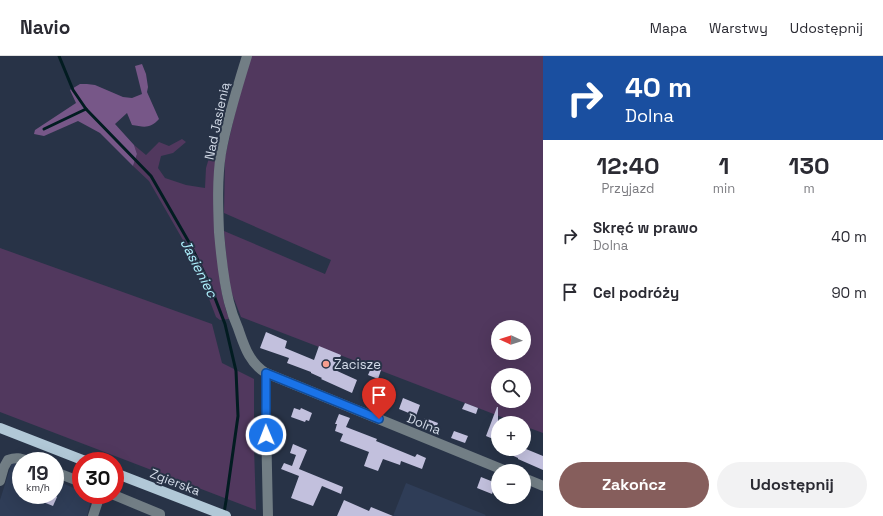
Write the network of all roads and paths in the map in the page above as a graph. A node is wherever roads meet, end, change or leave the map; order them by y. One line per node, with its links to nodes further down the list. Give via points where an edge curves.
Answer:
1 (247, 56): 2 (street, Nad Jasienią, via 223,142 218,202 219,224 222,268 229,302 250,358)
2 (266, 373): 6 (street, Dolna); 13 (street)
3 (0, 428): 4 (main road)
4 (72, 456)
5 (12, 459): 8 (street, via 8,460 4,467)
6 (491, 465)
7 (124, 476): 16 (main road, Zgierska)
8 (0, 481)
9 (531, 481): 10 (street)
10 (543, 486)
11 (124, 499): 15 (street)
12 (97, 504): 14 (street)
13 (270, 515)
14 (93, 516)
15 (160, 516)
16 (226, 516)

